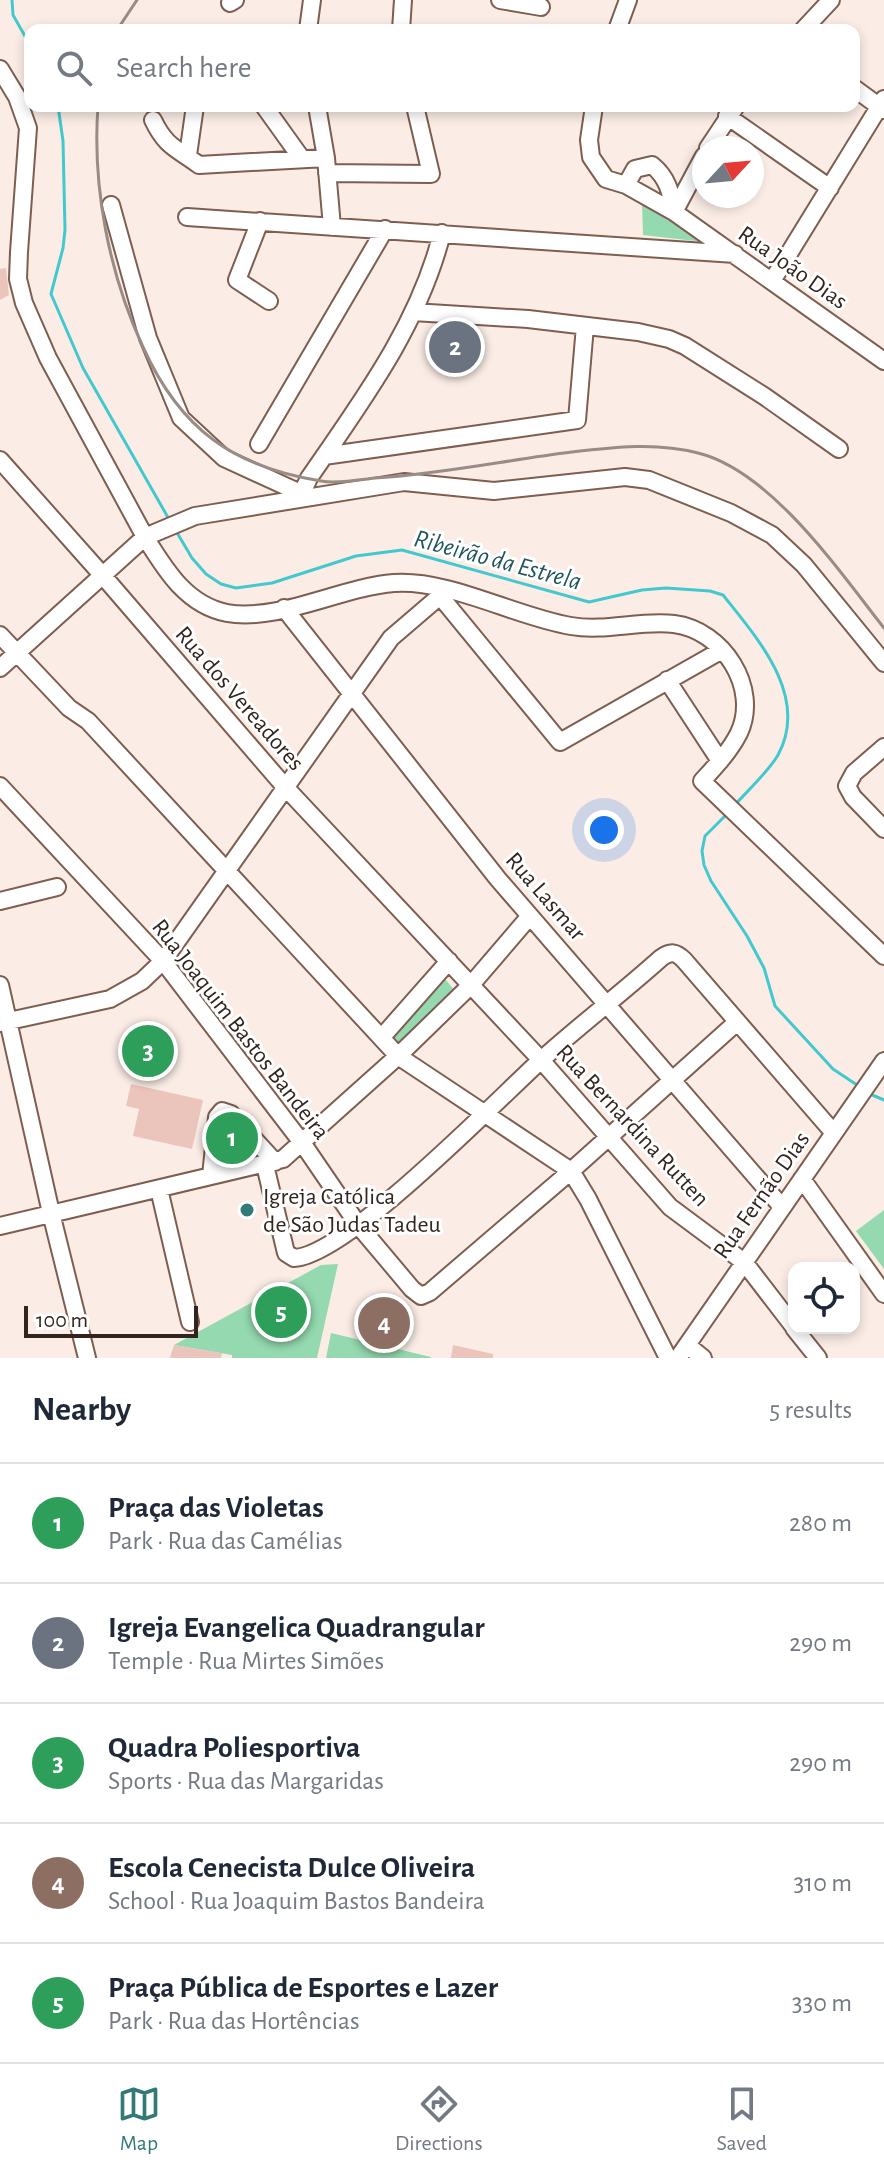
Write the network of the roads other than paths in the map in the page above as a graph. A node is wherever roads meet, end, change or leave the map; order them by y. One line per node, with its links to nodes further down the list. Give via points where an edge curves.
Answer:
1 (312, 0): 7 (street)
2 (403, 0): 8 (street)
3 (500, 0): 6 (street)
4 (628, 0): 9 (street)
5 (831, 0): 10 (street)
6 (541, 7)
7 (309, 24)
8 (401, 24)
9 (619, 24)
10 (809, 24)
11 (0, 69): 47 (street, via 28,128 18,279 24,303 48,358)
12 (860, 92): 13 (street)
13 (882, 105): 28 (street)
14 (194, 112): 23 (street)
15 (268, 112): 24 (street)
16 (318, 112): 25 (street)
17 (416, 112): 25 (street, via 431,174)
18 (593, 112): 27 (street, Rua João Dias, via 591,157 606,179)
19 (731, 112): 22 (street)
20 (735, 112): 28 (street)
21 (153, 120): 23 (street, via 163,140)
22 (716, 136)
23 (188, 155): 24 (street, via 199,165)
24 (302, 159): 25 (street)
25 (327, 165): 33 (street)
26 (692, 178): 30 (street)
27 (626, 185): 30 (street, Rua João Dias); 30 (street, via 635,169 652,165 671,191)
28 (830, 188): 37 (street)
29 (111, 205): 46 (street, via 148,338 181,418 224,458)
30 (674, 212): 36 (street, Rua João Dias)
31 (187, 217): 32 (street)
32 (260, 221): 33 (street); 38 (street, via 237,280)
33 (332, 227): 34 (street)
34 (385, 229): 35 (street); 42 (street)
35 (442, 233): 36 (street); 39 (street)
36 (735, 254): 37 (street, Rua João Dias)
37 (772, 281): 41 (street, Rua João Dias)
38 (269, 301)
39 (413, 312): 40 (street); 44 (street, via 381,373)
40 (585, 326): 43 (street, via 653,335 685,346); 44 (street, via 577,420)
41 (884, 361)
42 (259, 444)
43 (839, 449)
44 (324, 456): 46 (street)
45 (0, 460): 48 (street, Rua dos Vereadores)
46 (300, 497): 47 (street, via 195,516); 54 (street, via 404,482 494,491 614,477 649,480 772,535 804,565)
47 (148, 535): 48 (street); 50 (street, via 174,581 211,607 246,614)
48 (104, 577): 53 (street); 61 (street, Rua dos Vereadores)
49 (442, 593): 50 (street, via 395,583); 52 (street, via 573,627 672,623 708,637); 56 (street, via 560,742); 57 (street, via 391,638)
50 (284, 608): 57 (street, Rua Lasmar)
51 (0, 635): 53 (street)
52 (722, 650): 56 (street); 59 (street, via 738,673 745,708 739,733)
53 (16, 654): 55 (street); 63 (street, via 88,721)
54 (884, 663)
55 (0, 668)
56 (667, 680): 59 (street)
57 (352, 693): 61 (street); 66 (street, Rua Lasmar)
58 (884, 747): 62 (street, via 848,781 848,790)
59 (720, 761): 67 (street, via 702,781)
60 (0, 786): 68 (street, Rua Joaquim Bastos Bandeira)
61 (286, 788): 63 (street); 69 (street, Rua dos Vereadores)
62 (884, 829)
63 (227, 873): 68 (street); 75 (street)
64 (57, 887): 65 (street)
65 (0, 901)
66 (530, 916): 71 (street); 72 (street, Rua Lasmar)
67 (884, 956)
68 (163, 961): 73 (street, via 142,981 110,999); 83 (street, Rua Joaquim Bastos Bandeira)
69 (449, 961): 71 (street, Rua dos Vereadores); 75 (street)
70 (0, 985): 73 (street)
71 (470, 986): 76 (street); 77 (street, Rua Bernardina Rutten)
72 (608, 1003): 74 (street, via 659,960 678,954); 77 (street); 79 (street, Rua Lasmar)
73 (4, 1022): 90 (street)
74 (737, 1022): 79 (street); 81 (street)
75 (382, 1037): 76 (street)
76 (398, 1056): 80 (street); 83 (street)
77 (541, 1060): 80 (street); 82 (street, Rua Bernardina Rutten)
78 (879, 1068): 81 (street, Rua Fernão Dias)
79 (673, 1080): 82 (street); 89 (street, Rua Lasmar)
80 (483, 1114): 85 (street); 92 (street)
81 (833, 1132): 87 (street, Rua Fernão Dias)
82 (606, 1136): 85 (street); 93 (street, Rua Bernardina Rutten, via 670,1207)
83 (303, 1144): 84 (street); 92 (street, Rua Joaquim Bastos Bandeira)
84 (270, 1163): 86 (street); 86 (street, via 231,1114 221,1111); 92 (street, via 282,1246 289,1257 310,1255)
85 (571, 1171): 92 (street, Rua Joaquim Bastos Bandeira, via 427,1294 418,1295); 100 (street)
86 (211, 1176): 88 (street)
87 (802, 1179): 89 (street, Rua Fernão Dias); 94 (street)
88 (159, 1189): 90 (street); 96 (street)
89 (782, 1207): 93 (street, Rua Fernão Dias)
90 (51, 1213): 91 (street); 99 (street)
91 (0, 1226)
92 (359, 1226)
93 (744, 1262): 95 (street, Rua Bernardina Rutten); 98 (street, Rua Fernão Dias)
94 (884, 1294)
95 (788, 1320)
96 (190, 1322)
97 (799, 1334): 102 (street, Rua Bernardina Rutten)
98 (682, 1351): 101 (street)
99 (87, 1358)
100 (668, 1358)
101 (703, 1358)
102 (818, 1358)

